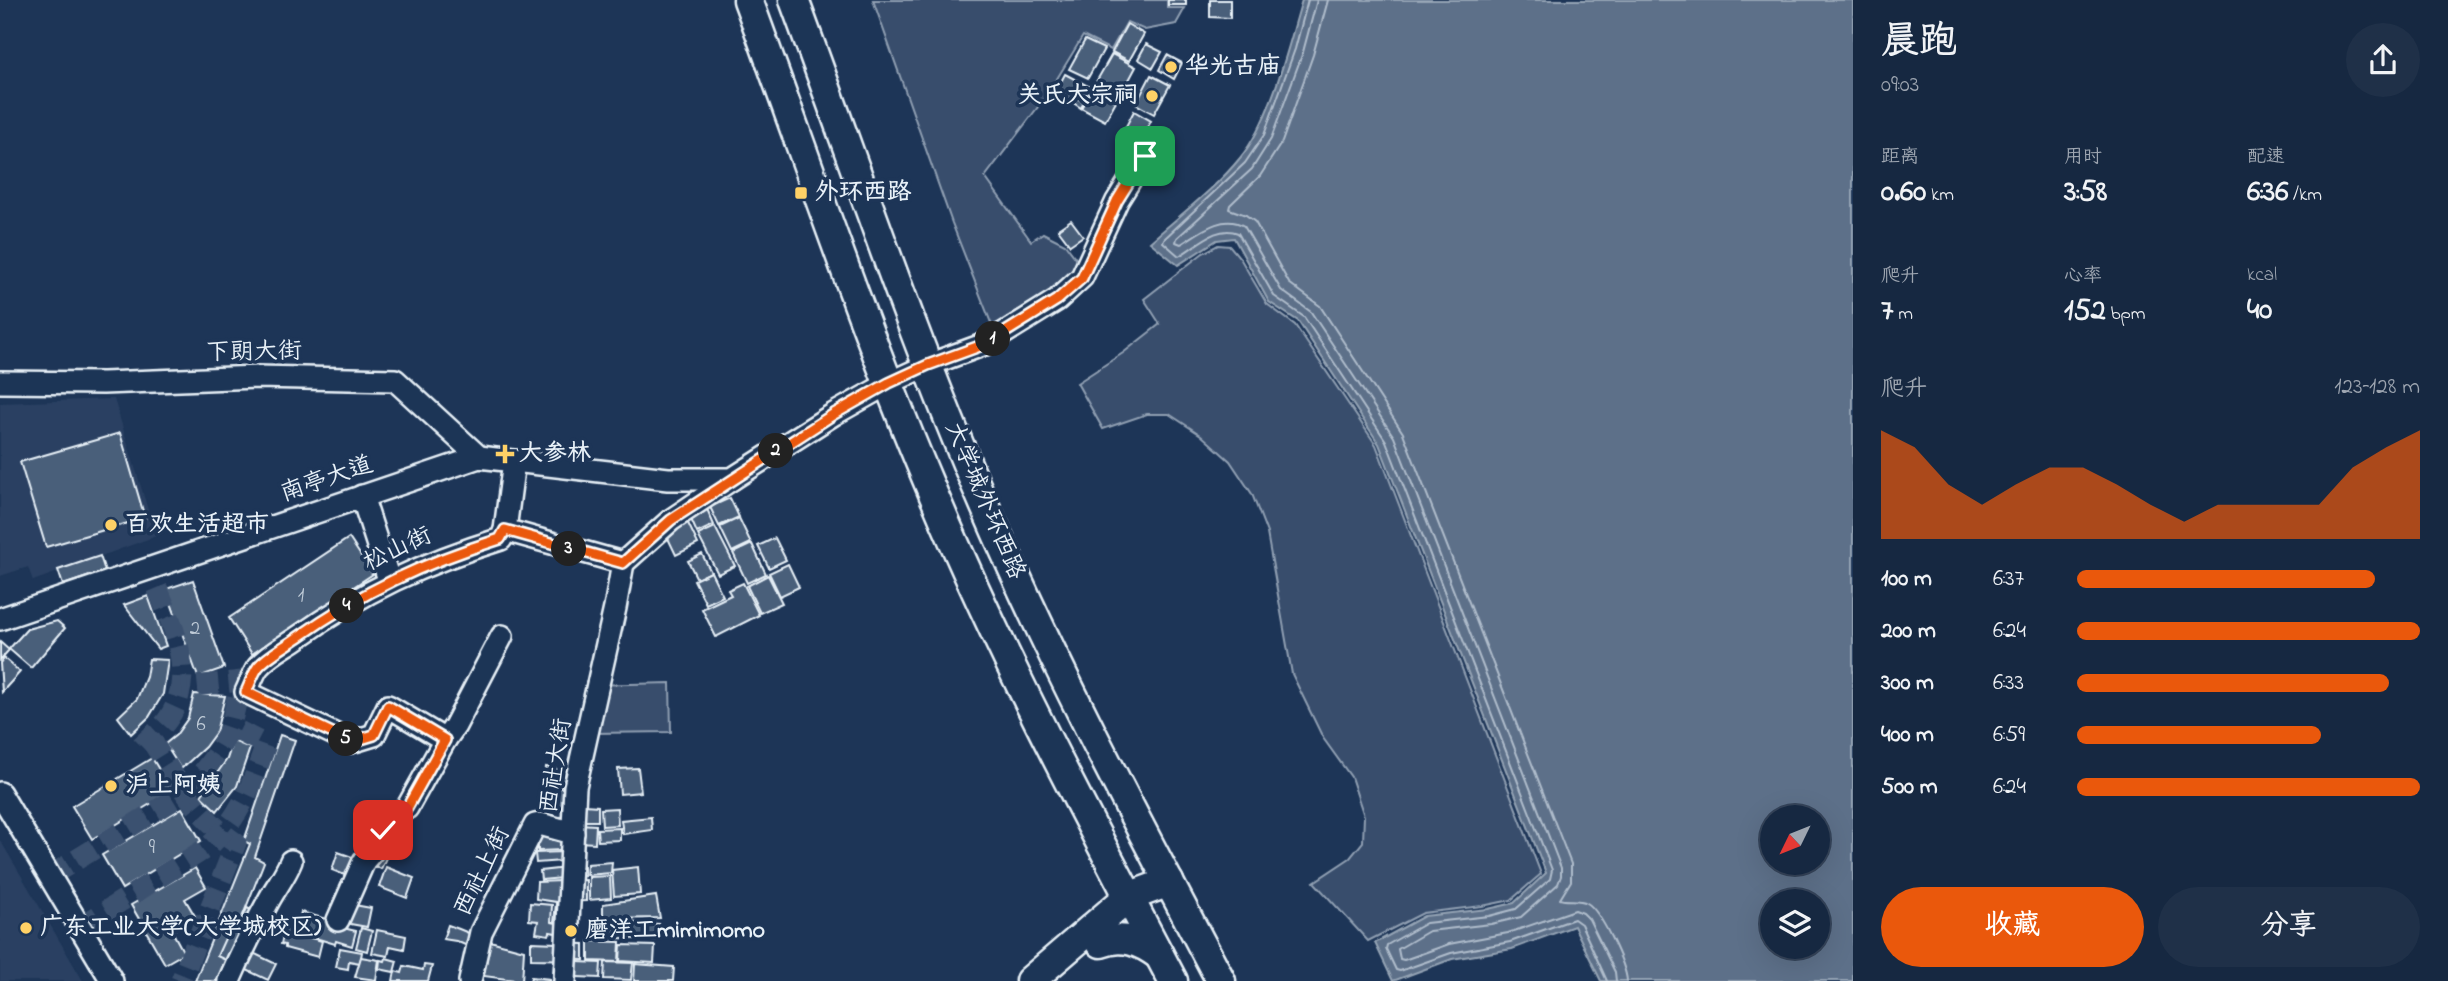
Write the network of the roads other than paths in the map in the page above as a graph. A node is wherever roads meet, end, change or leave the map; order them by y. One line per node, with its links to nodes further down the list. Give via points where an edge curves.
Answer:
1 (748, 0): 6 (main road, 大学城外环西路)
2 (794, 0): 4 (main road, 大学城外环西路)
3 (1145, 156): 4 (street, via 1117,201 1082,278 1057,300 988,343)
4 (928, 365): 6 (street); 19 (main road, 大学城外环西路, via 1040,627)
5 (0, 382): 7 (street, 下朗大街, via 257,377 395,380)
6 (889, 383): 9 (street); 21 (main road, 大学城外环西路, via 1001,645)
7 (479, 457): 8 (street, 南亭大道); 10 (street, 南亭大道)
8 (514, 461): 9 (street, 南亭大道, via 668,479); 11 (street)
9 (732, 479): 12 (street, via 671,520)
10 (362, 496): 13 (street); 14 (street, 南亭大道)
11 (505, 530): 12 (street); 13 (street, 松山街, via 500,539)
12 (623, 563): 18 (street, 西社大街, via 575,787)
13 (389, 580): 16 (street, 松山街, via 267,659 246,692 351,742 374,735 388,706)
14 (0, 619)
15 (502, 636): 16 (street)
16 (445, 740): 24 (street, via 407,808 388,818)
17 (0, 793): 27 (street)
18 (573, 833): 29 (street, 西社上街, via 535,825 481,932); 30 (street, 西社大街)
19 (1150, 846): 21 (main road, via 1152,860 1144,872 1122,876); 22 (main road, 大学城外环西路)
20 (291, 861): 28 (street)
21 (1111, 866): 23 (main road, 大学城外环西路); 25 (main road, via 1110,894)
22 (1169, 881): 23 (main road); 34 (main road, 大学城外环西路)
23 (1133, 905): 25 (main road); 26 (main road, 大学城外环西路)
24 (338, 920)
25 (1095, 936): 26 (main road, via 1132,940); 31 (main road); 32 (main road)
26 (1159, 955): 33 (main road, 大学城外环西路)
27 (112, 981)
28 (229, 981)
29 (470, 981)
30 (565, 981)
31 (1030, 981)
32 (1057, 981)
33 (1173, 981)
34 (1222, 981)

